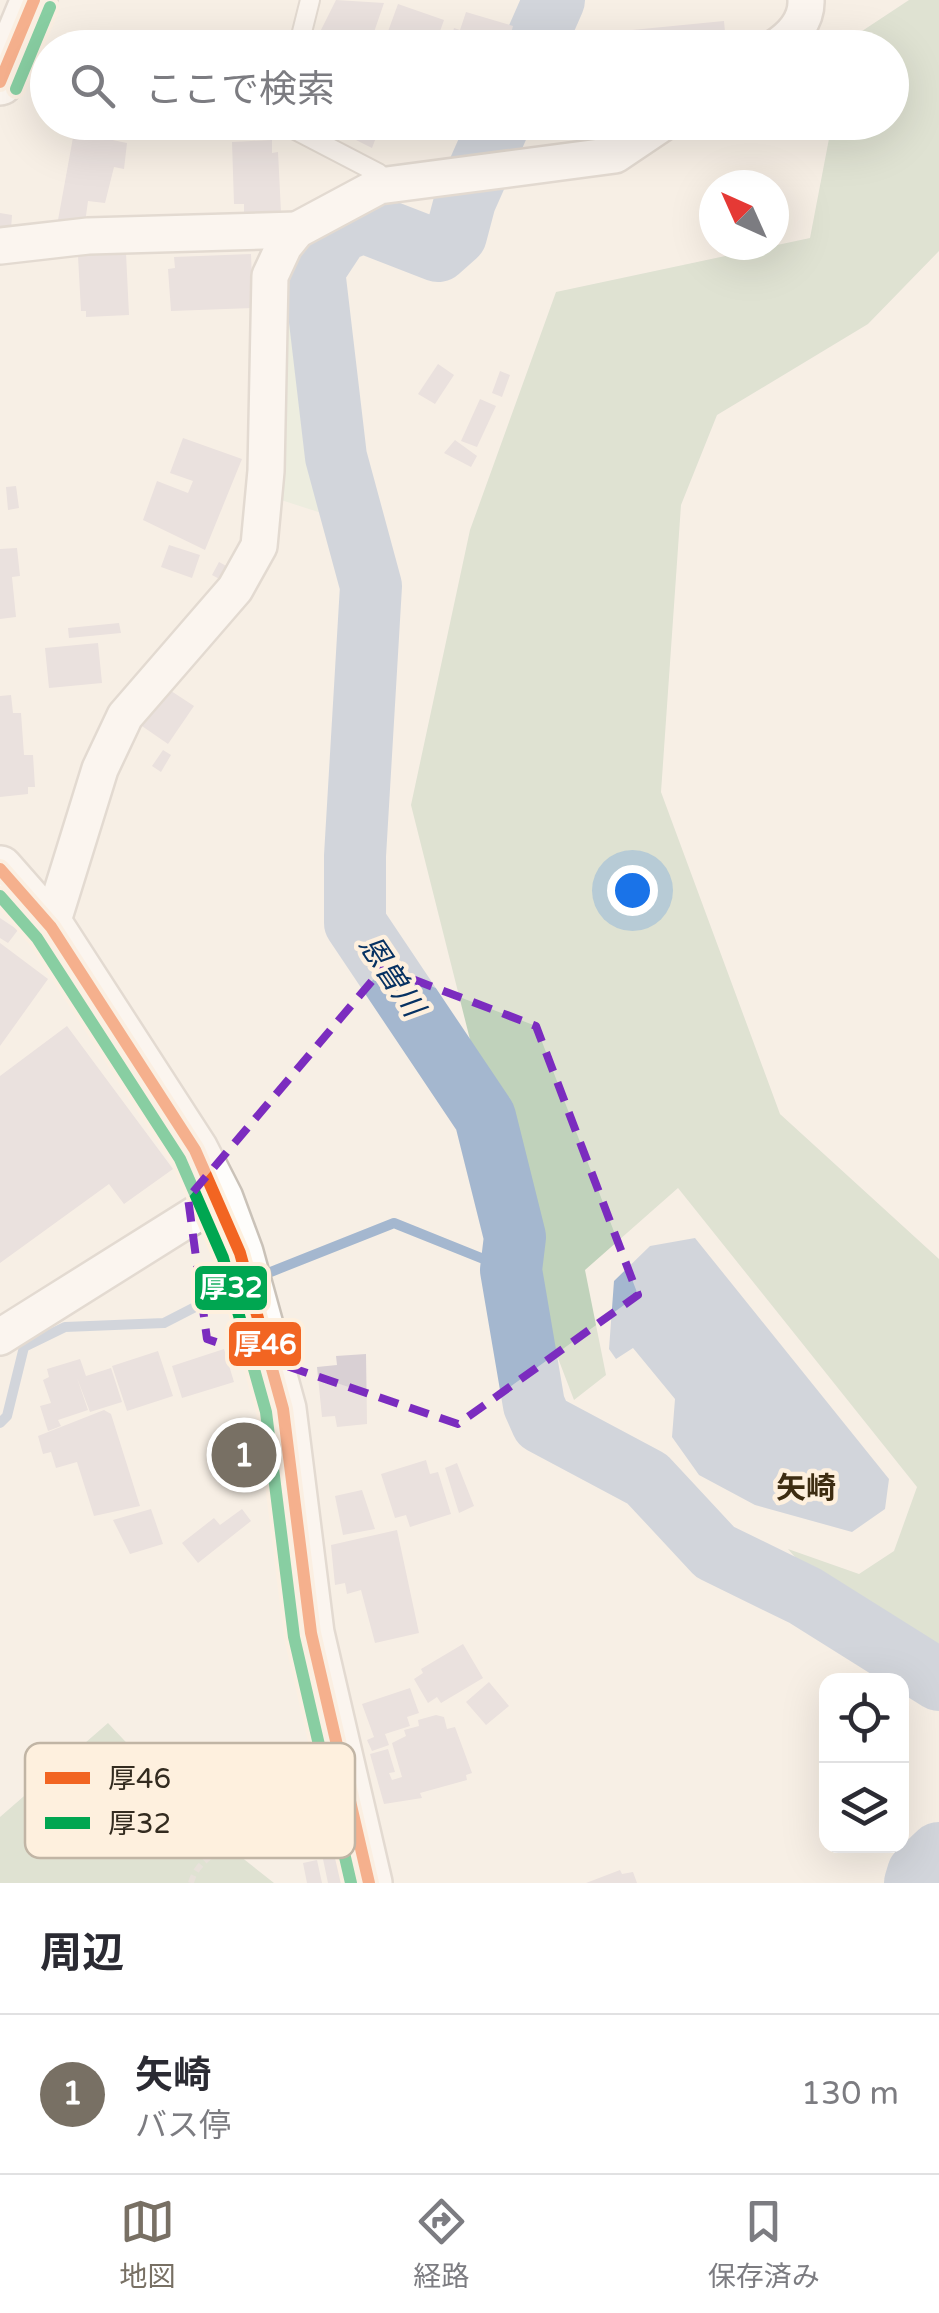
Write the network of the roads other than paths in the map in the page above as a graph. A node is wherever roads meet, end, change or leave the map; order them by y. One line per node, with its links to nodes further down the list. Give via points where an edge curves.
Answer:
1 (34, 0): 6 (street)
2 (310, 0): 4 (lane)
3 (806, 0): 5 (street)
4 (302, 30)
5 (795, 30)
6 (0, 82)
7 (315, 140): 9 (lane)
8 (637, 140): 9 (street, via 615,155)
9 (389, 183): 10 (street)
10 (297, 230): 11 (street, via 88,236); 13 (street, via 270,276 259,546 236,589 126,716 100,769)
11 (0, 246)
12 (0, 869): 13 (street)
13 (51, 928): 14 (street)
14 (220, 1199): 15 (street); 16 (street, via 284,1408 311,1633)
15 (0, 1336)
16 (336, 1743)
17 (355, 1828): 18 (street)
18 (368, 1883)

